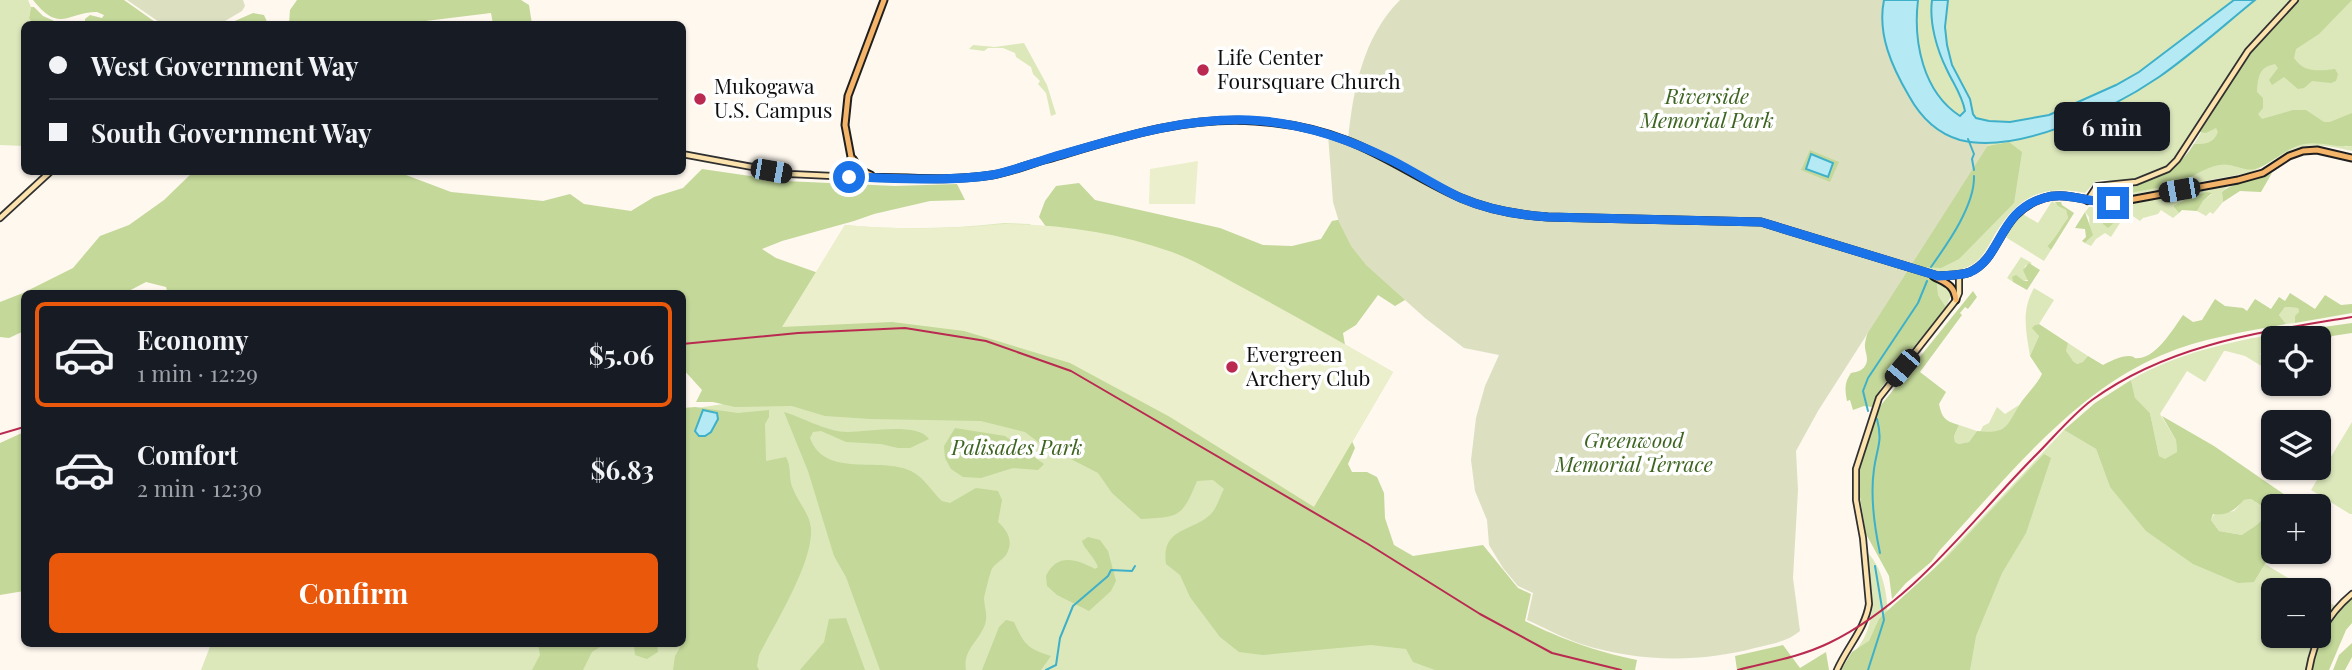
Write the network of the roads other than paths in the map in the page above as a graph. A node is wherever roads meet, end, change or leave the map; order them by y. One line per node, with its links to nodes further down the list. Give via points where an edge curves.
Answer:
1 (884, 0): 3 (main road, via 848,96 845,125)
2 (2295, 0): 10 (main road, via 2248,51 2168,169 2136,182 2097,186)
3 (850, 154): 7 (main road); 8 (main road, via 848,166); 9 (main road, via 860,170)
4 (686, 155): 8 (main road, via 790,174)
5 (2352, 158): 10 (main road, via 2303,151 2263,173 2238,180 2113,203)
6 (47, 175): 11 (main road)
7 (854, 175): 8 (main road); 9 (main road)
8 (837, 176)
9 (877, 177): 12 (main road, via 994,174 1156,128 1251,120 1348,141 1462,199 1491,208 1548,217 1761,222)
10 (2087, 201): 13 (main road, via 2048,197 2023,207 1980,266)
11 (0, 218)
12 (1930, 274): 13 (main road); 14 (main road, via 1951,286)
13 (1959, 275): 14 (main road)
14 (1956, 300): 16 (main road, via 1886,387 1875,408 1855,478 1869,604)
15 (2352, 594): 17 (main road, via 2323,630)
16 (1837, 670)
17 (2309, 670)

